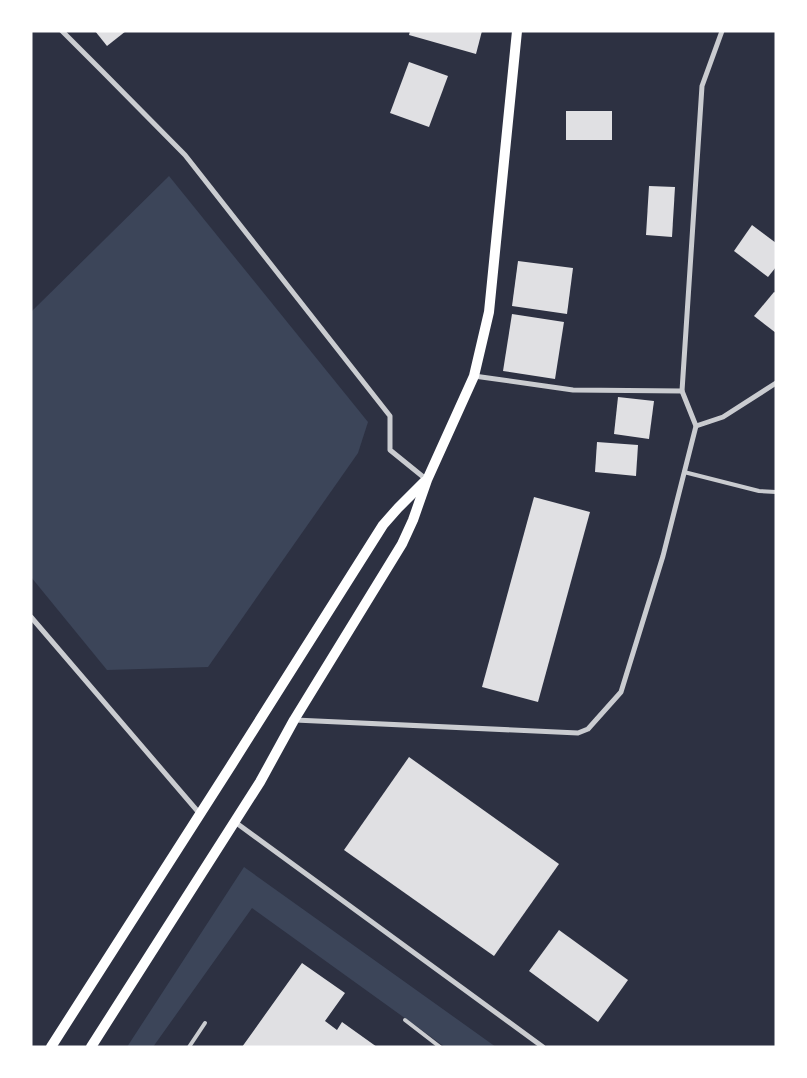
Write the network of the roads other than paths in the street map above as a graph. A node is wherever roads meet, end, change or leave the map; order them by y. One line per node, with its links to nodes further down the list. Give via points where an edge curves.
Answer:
1 (62, 31): 9 (street, via 185,155 390,416 390,450)
2 (517, 31): 4 (main road, via 489,312)
3 (722, 31): 6 (street, via 702,86)
4 (474, 376): 6 (street, via 572,390); 9 (main road)
5 (776, 383): 7 (street, via 723,417)
6 (682, 391): 7 (street)
7 (696, 426): 8 (street)
8 (684, 472): 10 (lane, via 759,491); 12 (street, via 663,556 621,692 588,729 578,733)
9 (427, 480): 12 (main road, via 402,544); 13 (main road, via 383,525)
10 (776, 492)
11 (31, 617): 13 (street)
12 (294, 720): 14 (main road)
13 (200, 814): 17 (main road)
14 (235, 822): 18 (main road); 21 (street)
15 (405, 1020): 20 (lane)
16 (205, 1023): 19 (lane)
17 (51, 1047)
18 (91, 1047)
19 (189, 1047)
20 (440, 1047)
21 (543, 1047)

